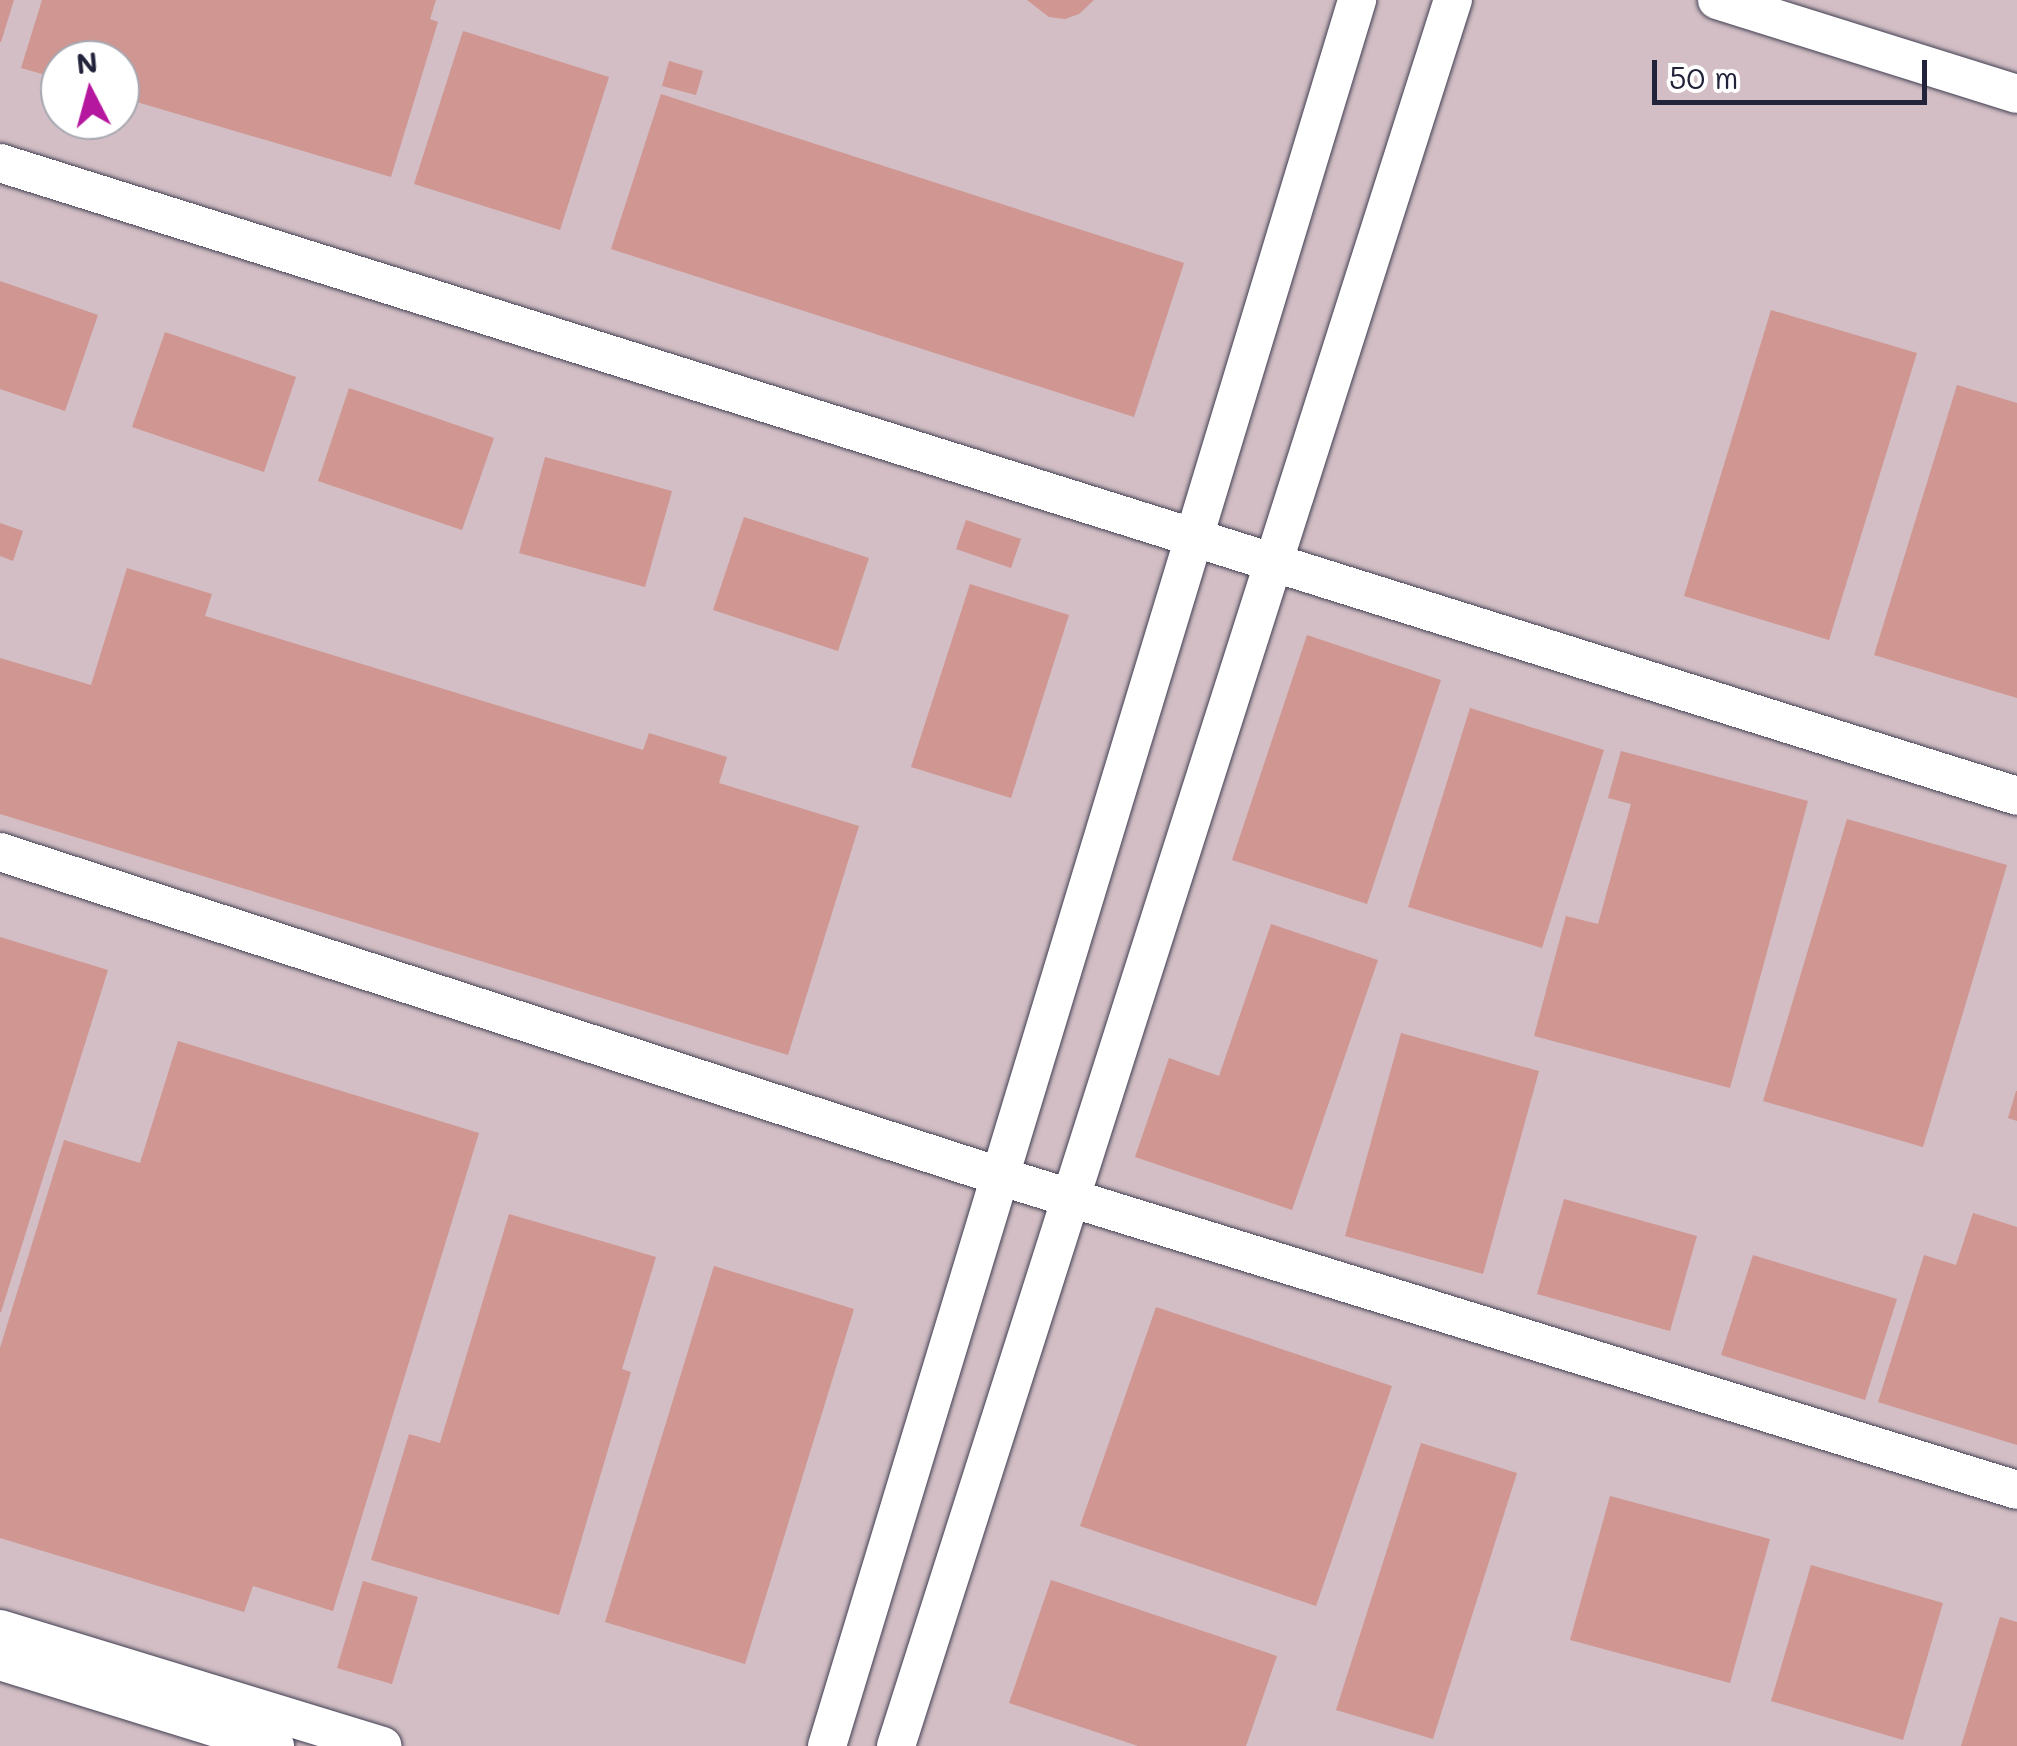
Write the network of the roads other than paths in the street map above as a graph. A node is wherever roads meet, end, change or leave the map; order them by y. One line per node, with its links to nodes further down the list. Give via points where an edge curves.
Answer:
1 (1357, 0): 6 (street)
2 (1453, 0): 7 (street)
3 (1718, 0): 4 (street)
4 (2017, 94)
5 (0, 163): 6 (street)
6 (1194, 536): 7 (street); 10 (street)
7 (1274, 562): 8 (street); 11 (street)
8 (2017, 796)
9 (0, 852): 10 (street)
10 (999, 1176): 11 (street); 17 (street)
11 (1072, 1196): 12 (street); 18 (street)
12 (2017, 1490)
13 (0, 1629): 16 (street)
14 (0, 1661): 15 (street)
15 (275, 1746)
16 (382, 1746)
17 (827, 1746)
18 (896, 1746)

